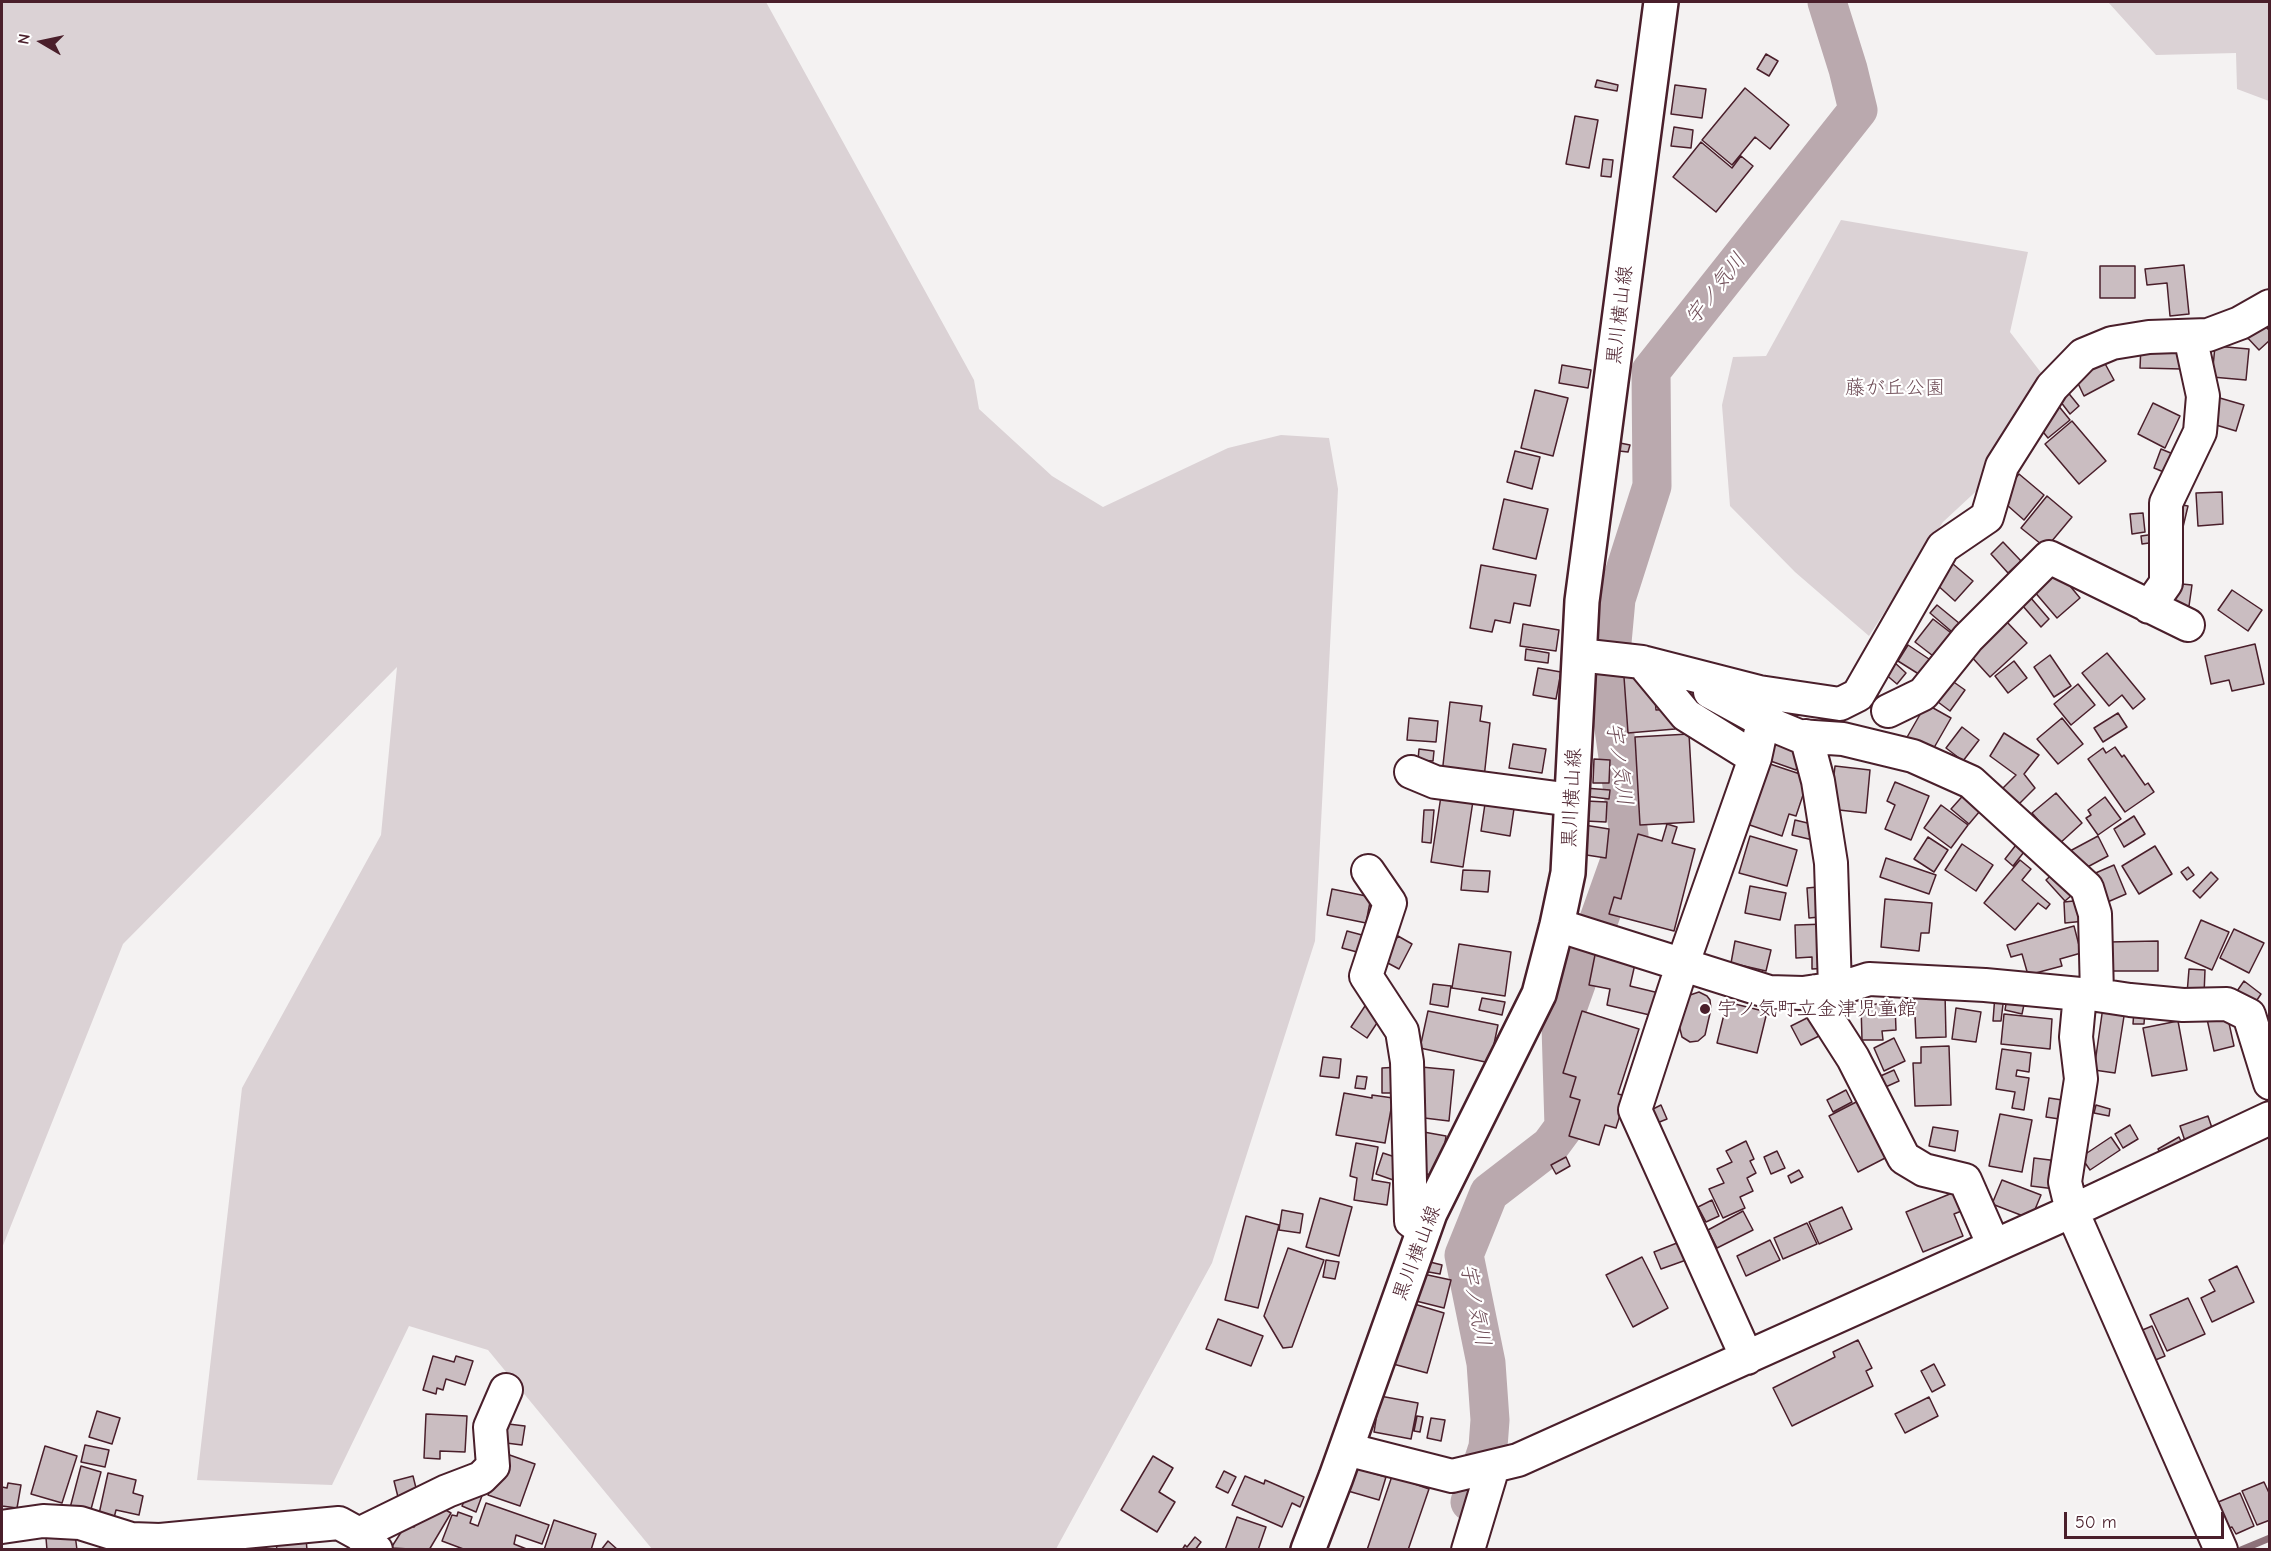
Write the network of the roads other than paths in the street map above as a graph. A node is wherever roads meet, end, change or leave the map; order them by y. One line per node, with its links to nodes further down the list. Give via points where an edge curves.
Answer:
1 (1661, 2): 6 (main road, 黒川横山線, via 1582,601)
2 (2270, 306): 3 (street, via 2208,335)
3 (2190, 336): 4 (street, via 2203,396 2200,432 2166,503 2166,583); 7 (street, via 2112,343 2083,355 2052,387 2002,466 1987,517 1943,547)
4 (2149, 606): 5 (street); 8 (street, via 2049,557 1968,638 1923,694)
5 (2188, 625)
6 (1621, 661): 7 (street, via 1759,692 1840,704); 9 (street); 12 (street, via 1686,715); 14 (main road, 黒川横山線)
7 (1858, 695): 8 (street)
8 (1887, 711): 11 (street)
9 (1763, 721): 10 (street); 12 (street)
10 (1806, 736): 11 (street, via 1843,739); 18 (street, via 1818,781 1831,863)
11 (1885, 749): 19 (street, via 1914,756 1971,782 2087,888 2095,914 2097,994 2183,1005 2227,1004 2249,1015)
12 (1755, 758): 17 (street)
13 (1411, 772): 14 (street, via 1434,782)
14 (1572, 800): 16 (main road, 黒川横山線, via 1568,873)
15 (1368, 871): 22 (street, via 1390,903 1366,976 1402,1031 1407,1062 1411,1221)
16 (1579, 932): 17 (street); 22 (main road, 黒川横山線, via 1539,994)
17 (1682, 966): 18 (street, via 1769,992); 24 (street, via 1635,1110)
18 (1826, 990): 21 (street, via 1869,979 2080,994 2076,1037 2081,1079 2065,1182); 23 (street, via 1819,1005 1853,1058 1904,1158 1924,1170 1965,1180)
19 (2270, 1083)
20 (2270, 1118): 21 (street)
21 (2072, 1211): 23 (street); 31 (street)
22 (1424, 1230): 26 (main road, 黒川横山線)
23 (1994, 1246): 24 (street)
24 (1747, 1358): 27 (street, via 1518,1460)
25 (506, 1390): 29 (street, via 490,1427 493,1466 481,1478 447,1491)
26 (1346, 1449): 27 (street, via 1452,1476); 32 (main road, 黒川横山線)
27 (1491, 1468): 33 (street)
28 (2, 1527): 30 (street, via 43,1521 80,1523)
29 (368, 1542): 30 (street, via 339,1523)
30 (161, 1545)
31 (2221, 1548)
32 (1308, 1550)
33 (1468, 1550)

